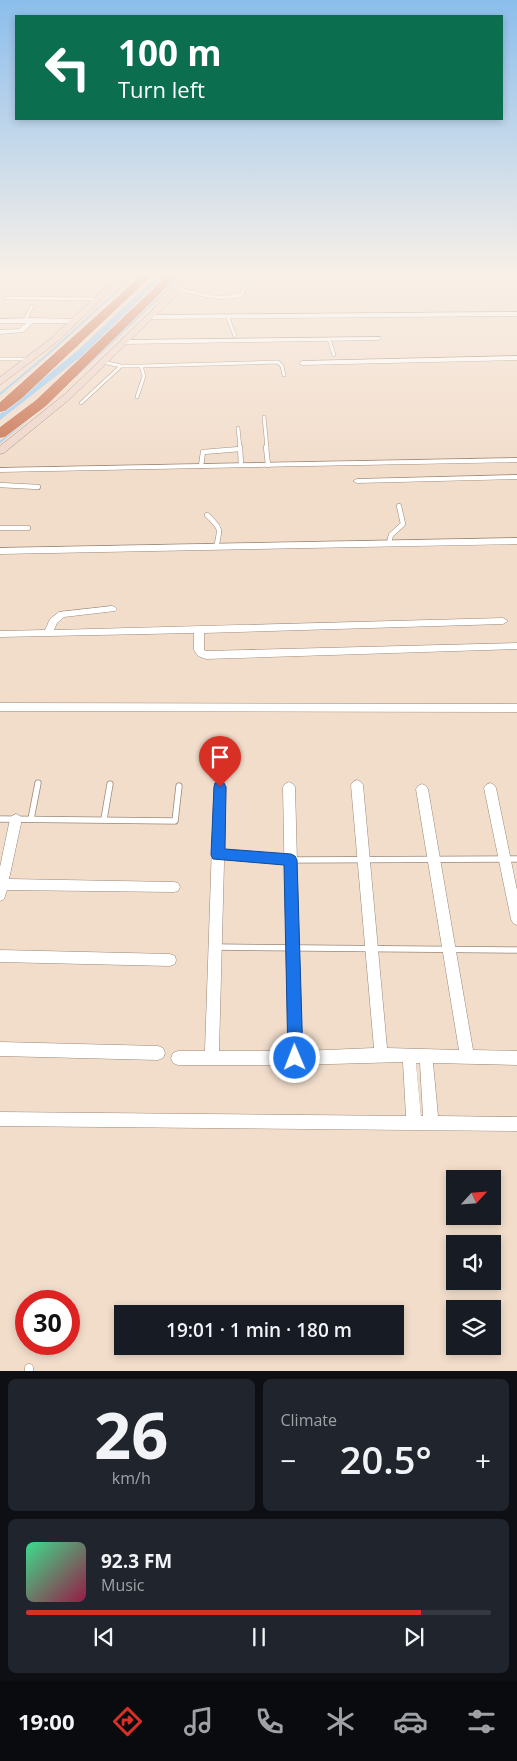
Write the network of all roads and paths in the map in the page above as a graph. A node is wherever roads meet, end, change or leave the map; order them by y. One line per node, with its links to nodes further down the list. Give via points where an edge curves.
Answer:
1 (57, 337): 11 (main road)
2 (80, 337): 20 (highway)
3 (110, 337): 23 (highway, via 41,403)
4 (128, 337): 7 (main road)
5 (378, 338): 6 (street)
6 (330, 339): 7 (street); 8 (lane)
7 (123, 342): 12 (main road)
8 (334, 355)
9 (517, 358): 13 (street)
10 (0, 359): 11 (lane)
11 (29, 360): 17 (main road)
12 (103, 362): 14 (lane); 25 (main road, via 68,396)
13 (302, 363)
14 (121, 366): 15 (lane); 19 (lane)
15 (141, 366): 16 (lane, via 278,362); 18 (lane, via 144,376)
16 (284, 375)
17 (0, 382)
18 (137, 397)
19 (81, 403)
20 (0, 408)
21 (264, 418): 28 (lane)
22 (238, 428): 24 (lane)
23 (0, 434)
24 (240, 449): 27 (lane); 29 (lane, via 203,452)
25 (0, 451)
26 (517, 460): 28 (street)
27 (241, 465): 28 (street); 29 (street)
28 (268, 465)
29 (201, 466): 30 (street)
30 (0, 470)
31 (517, 477): 32 (street)
32 (357, 481)
33 (0, 485): 34 (lane)
34 (38, 487)
35 (400, 506): 40 (lane, via 403,524 391,536)
36 (207, 516): 41 (lane, via 219,526)
37 (0, 528): 38 (lane)
38 (28, 528)
39 (517, 540): 40 (street)
40 (389, 543): 41 (street)
41 (216, 547): 42 (street)
42 (0, 551)
43 (112, 609): 47 (street, via 62,614 53,620)
44 (502, 621): 45 (street)
45 (198, 630): 47 (street); 48 (street, via 199,650 206,655)
46 (0, 634): 47 (street)
47 (48, 634)
48 (517, 646)
49 (0, 707): 50 (street)
50 (517, 708)
51 (38, 783): 61 (lane)
52 (110, 784): 62 (lane)
53 (358, 785): 66 (street)
54 (179, 786): 62 (lane, via 175,821)
55 (220, 787): 63 (street)
56 (289, 788): 65 (street)
57 (490, 788): 64 (street)
58 (422, 789): 67 (street)
59 (16, 818): 60 (lane); 61 (lane); 69 (street)
60 (0, 819)
61 (31, 819): 62 (lane)
62 (104, 819)
63 (218, 855): 65 (lane); 71 (street)
64 (511, 859): 67 (lane); 70 (street)
65 (291, 860): 66 (lane); 72 (street)
66 (364, 860): 67 (lane); 73 (street)
67 (434, 860): 74 (street)
68 (174, 887): 69 (street)
69 (1, 888)
70 (517, 919)
71 (215, 947): 72 (lane); 83 (street)
72 (293, 948): 73 (lane); 86 (street)
73 (372, 948): 74 (lane); 80 (street)
74 (449, 950): 75 (lane); 84 (street)
75 (517, 950)
76 (0, 956): 77 (street)
77 (170, 960)
78 (0, 1049): 79 (street)
79 (158, 1053)
80 (381, 1054): 81 (street); 86 (street)
81 (409, 1056): 82 (street); 89 (street)
82 (426, 1056): 84 (street); 90 (street)
83 (212, 1057): 85 (street); 86 (street)
84 (467, 1057): 87 (street)
85 (178, 1058)
86 (295, 1058)
87 (517, 1058)
88 (0, 1119): 89 (street)
89 (414, 1122): 90 (street)
90 (431, 1122): 91 (street)
91 (517, 1124)

